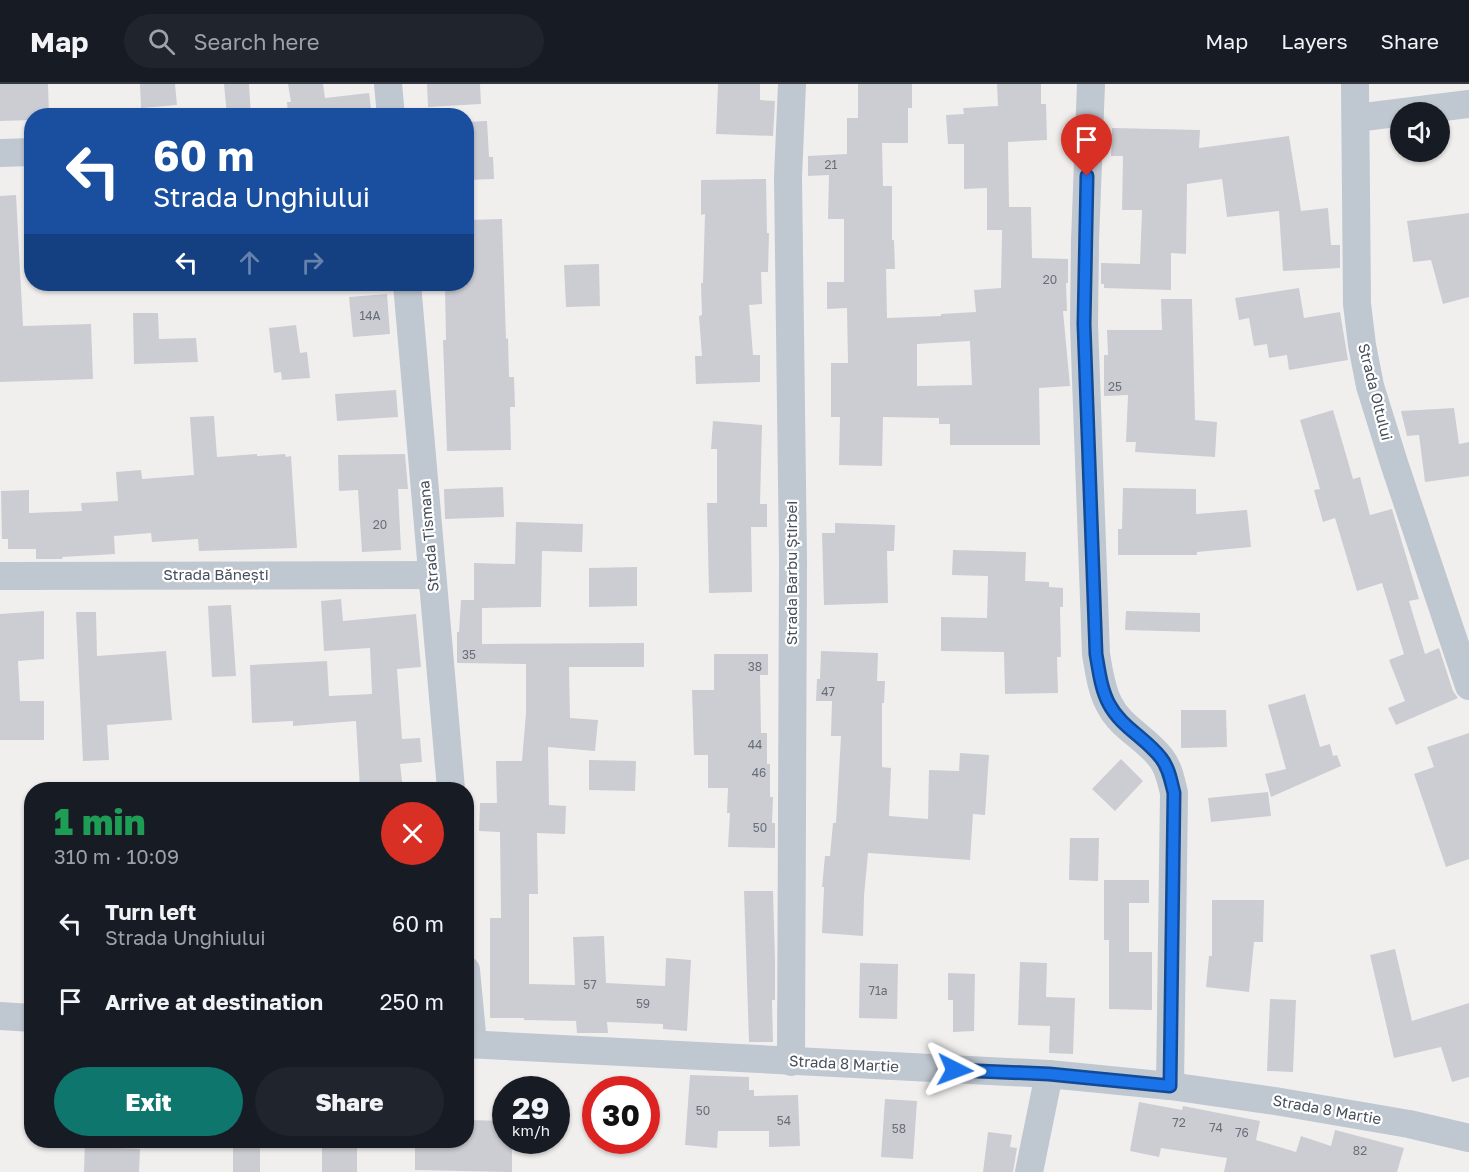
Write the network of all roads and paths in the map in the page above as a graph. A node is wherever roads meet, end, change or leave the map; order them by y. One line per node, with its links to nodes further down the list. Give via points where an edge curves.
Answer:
1 (388, 84): 6 (street)
2 (792, 84): 18 (street, Strada Barbu Știrbei, via 788,177 793,561)
3 (1091, 84): 20 (street, via 1084,324 1096,654 1109,705 1162,759 1174,793)
4 (1355, 84): 7 (street, Strada Oltului)
5 (1469, 104): 7 (street)
6 (390, 108)
7 (1356, 118): 13 (street, Strada Oltului, via 1357,304 1370,386)
8 (24, 152): 9 (street)
9 (0, 153)
10 (408, 291): 11 (street, Strada Tismana)
11 (432, 575): 12 (street, Strada Bănești); 14 (street, Strada Tismana)
12 (0, 576)
13 (1469, 686)
14 (449, 782)
15 (0, 1016): 16 (street)
16 (24, 1018)
17 (474, 1044): 18 (street, Strada 8 Martie)
18 (791, 1062): 19 (street, Strada 8 Martie)
19 (1049, 1074): 20 (street, Strada 8 Martie); 22 (street)
20 (1170, 1086): 21 (street, Strada 8 Martie, via 1408,1124)
21 (1469, 1138)
22 (1029, 1172)

